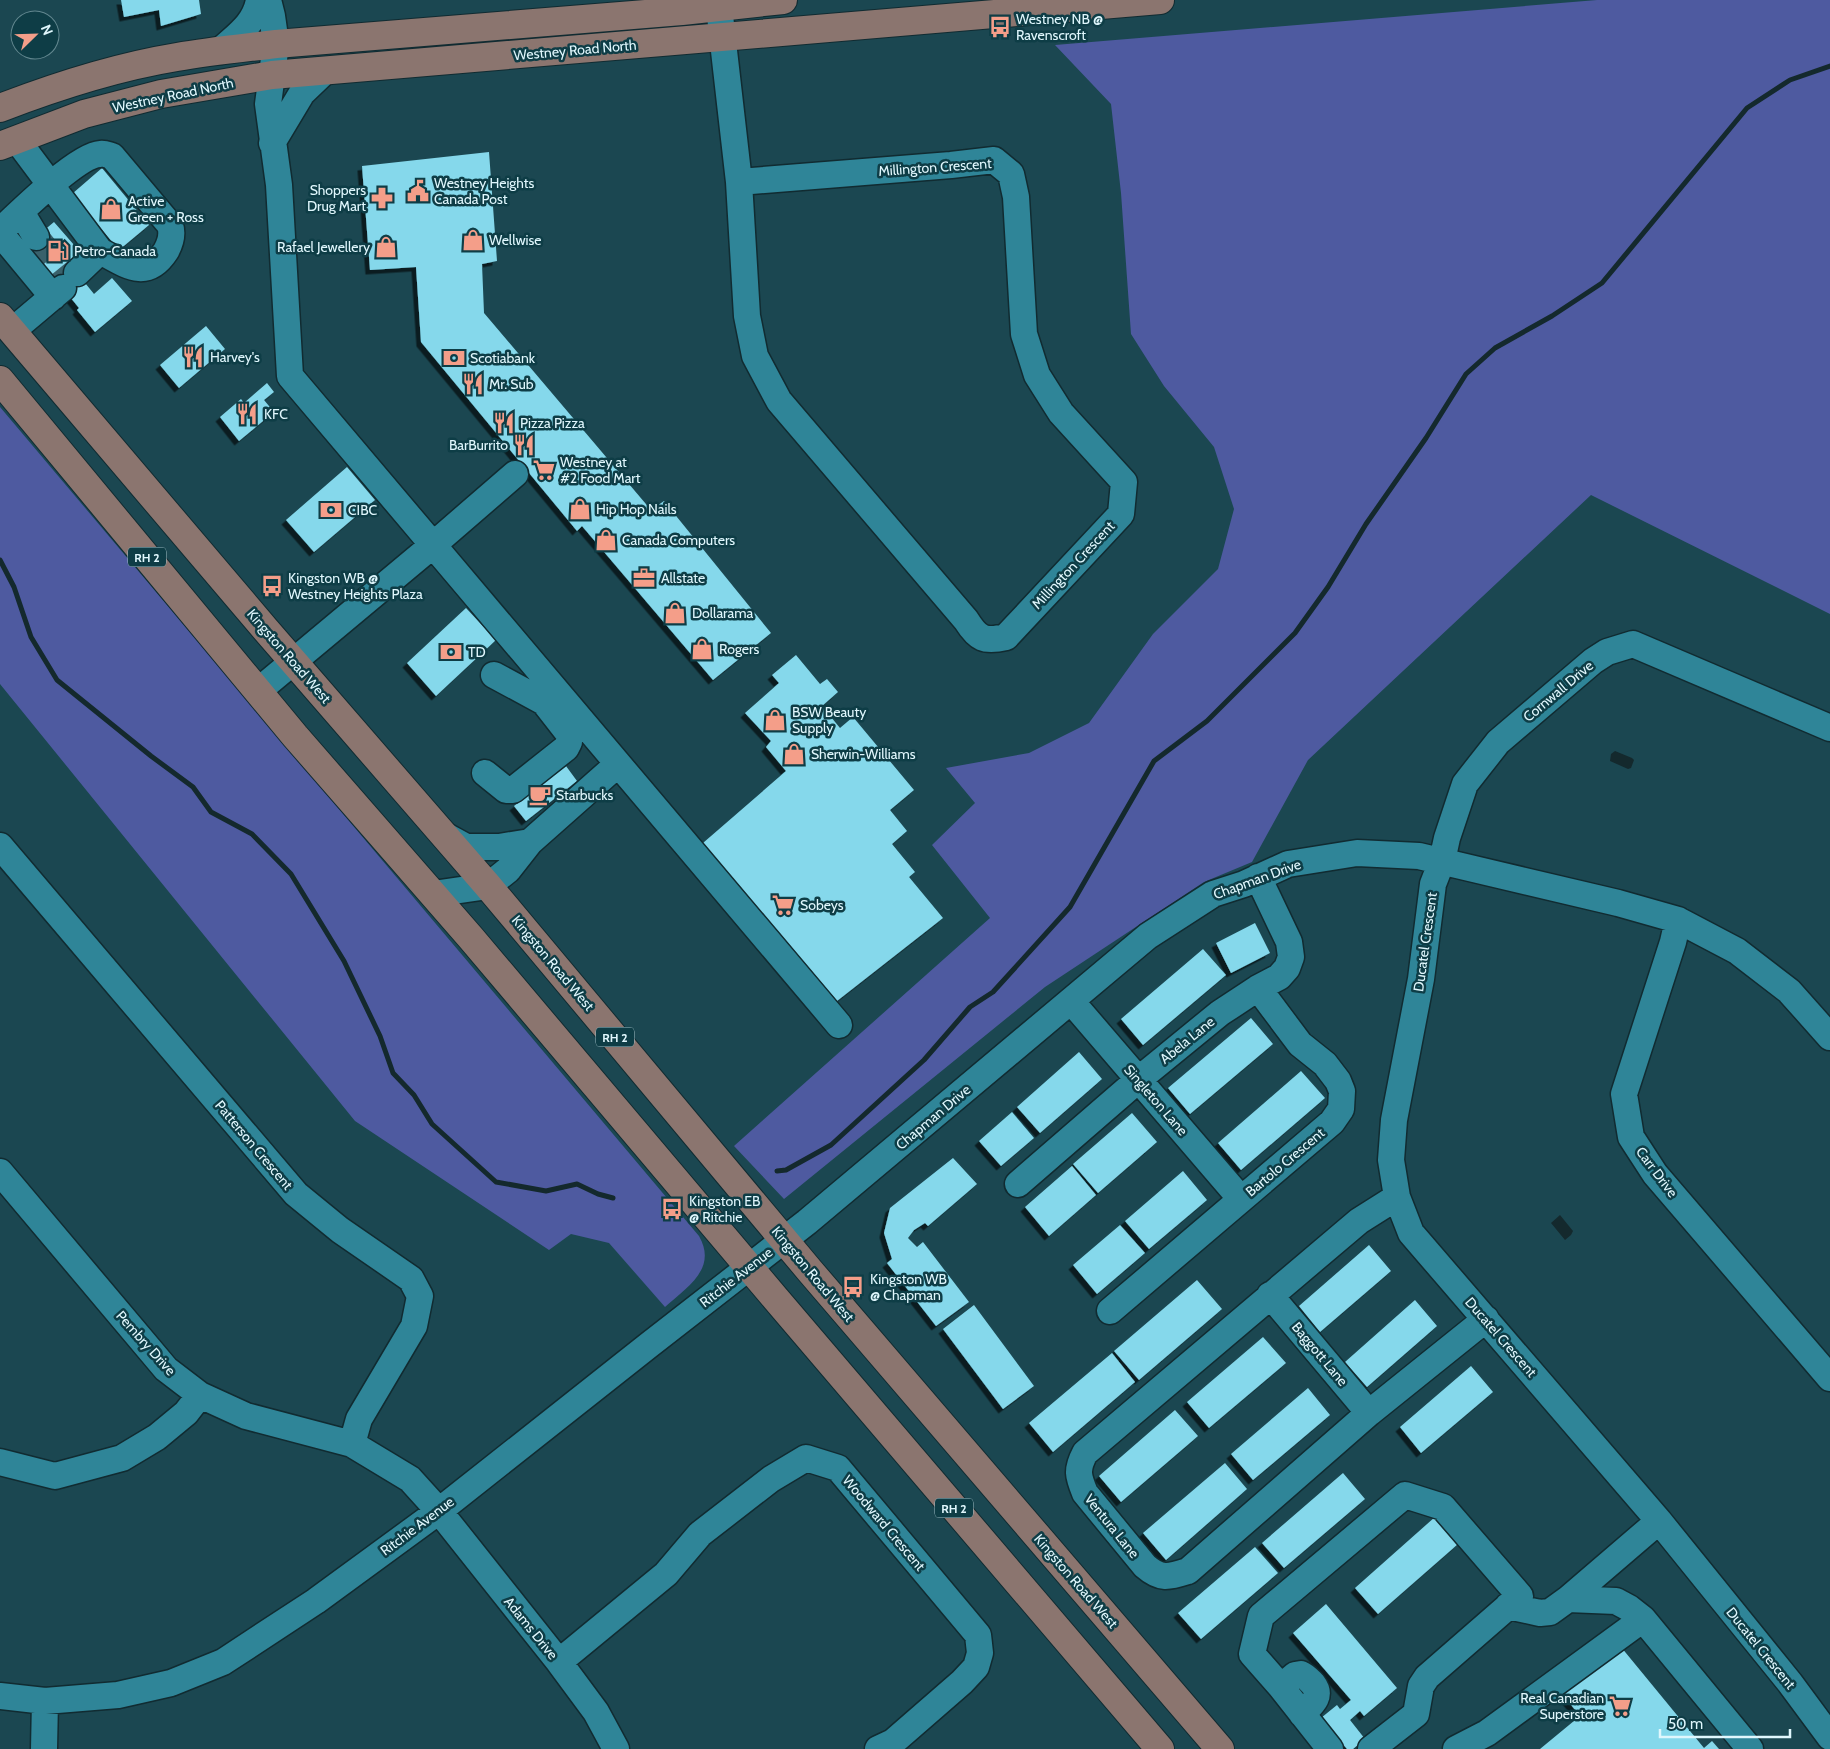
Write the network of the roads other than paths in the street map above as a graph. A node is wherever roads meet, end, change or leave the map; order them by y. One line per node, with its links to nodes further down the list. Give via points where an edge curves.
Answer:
1 (259, 0): 11 (street, via 252,21)
2 (268, 0): 9 (street)
3 (783, 0): 6 (main road)
4 (1160, 0): 5 (main road, Westney Road North)
5 (1116, 2): 8 (main road, Westney Road North)
6 (719, 7): 7 (main road); 8 (street, Millington Crescent)
7 (568, 20): 9 (main road); 10 (main road)
8 (722, 37): 10 (main road, Westney Road North); 17 (street, Millington Crescent)
9 (276, 44): 11 (main road); 13 (street)
10 (572, 50): 12 (main road, Westney Road North)
11 (220, 51): 14 (main road, via 176,57 70,82)
12 (325, 71): 13 (main road, Westney Road North); 16 (street, via 302,94)
13 (272, 75): 15 (main road, Westney Road North, via 161,94 94,112); 16 (street, via 268,104)
14 (0, 108)
15 (9, 143): 18 (street)
16 (272, 143): 27 (street, via 279,185 290,376)
17 (739, 182): 17 (street, Millington Crescent, via 748,324 755,356 779,401 974,633 991,641 1006,637 1121,514 1124,482 1061,414 1037,375 1024,334 1016,197 1011,174 994,160)
18 (50, 185): 19 (street); 22 (street); 22 (street, via 88,157 101,153 112,156 172,231 170,244 159,261 147,268 132,268)
19 (21, 212): 20 (street); 21 (street)
20 (0, 232): 23 (street)
21 (36, 237)
22 (100, 251): 23 (street)
23 (64, 286): 24 (street)
24 (6, 324): 28 (main road, Kingston Road West / RH 2)
25 (0, 380): 30 (main road, RH 2)
26 (515, 474): 27 (street)
27 (433, 545): 28 (street); 32 (street)
28 (294, 661): 30 (street); 34 (main road, Kingston Road West / RH 2)
29 (494, 674): 33 (street, via 544,702 569,734 569,742 566,748 513,790 501,788)
30 (258, 691): 40 (main road, RH 2)
31 (1830, 728): 37 (street, Cornwall Drive, via 1633,644 1607,652 1498,742 1466,784)
32 (618, 764): 35 (street); 44 (street)
33 (486, 772)
34 (444, 835): 35 (street, via 466,847 499,847); 39 (main road, Kingston Road West / RH 2)
35 (530, 842): 39 (street, via 512,866)
36 (0, 846): 59 (street, Patterson Crescent, via 296,1194 411,1280 420,1296 414,1326 359,1419)
37 (1442, 861): 38 (street, Chapman Drive, via 1419,856 1357,853 1288,864); 41 (street, Chapman Drive); 49 (street, Ducatel Crescent, via 1433,884 1421,979 1394,1120 1391,1160)
38 (1258, 877): 42 (street, Abela Lane, via 1289,942 1291,957 1279,977); 43 (street, Chapman Drive, via 1213,894 1164,924)
39 (488, 886): 40 (street); 51 (main road, Kingston Road West / RH 2)
40 (433, 894): 52 (main road, RH 2)
41 (1678, 920): 45 (street, Chapman Drive, via 1737,951 1789,991); 56 (street, Carr Drive, via 1624,1094 1631,1138 1655,1174)
42 (1258, 988): 46 (street, Abela Lane, via 1220,1013); 50 (street, Bartolo Crescent, via 1300,1044 1325,1064 1338,1081 1342,1091 1341,1109 1332,1122)
43 (1071, 1001): 46 (street, Singleton Lane); 51 (street, Chapman Drive)
44 (839, 1025)
45 (1830, 1037)
46 (1138, 1080): 48 (street, Abela Lane); 50 (street, Singleton Lane)
47 (0, 1172): 57 (street, Pembry Drive, via 166,1369)
48 (1018, 1184)
49 (1398, 1197): 53 (street, Ventura Lane, via 1359,1221); 55 (street, Ducatel Crescent, via 1411,1233)
50 (1241, 1199): 54 (street, Bartolo Crescent)
51 (785, 1240): 52 (street, Ritchie Avenue); 74 (main road, Kingston Road West / RH 2)
52 (749, 1267): 61 (street, Ritchie Avenue); 73 (main road, RH 2)
53 (1270, 1295): 58 (street, Baggott Lane); 58 (street, Ventura Lane, via 1085,1453 1078,1466 1084,1493 1146,1566 1156,1575 1169,1577 1188,1571)
54 (1110, 1310)
55 (1486, 1319): 58 (street, Ventura Lane); 62 (street, Ducatel Crescent)
56 (1830, 1378)
57 (200, 1395): 59 (street, Pembry Drive, via 246,1416); 60 (street, via 186,1413 157,1437 122,1458 55,1476)
58 (1370, 1414)
59 (352, 1444): 61 (street, Pembry Drive, via 410,1480)
60 (0, 1462)
61 (439, 1511): 66 (street, Adams Drive); 68 (street, Ritchie Avenue, via 316,1601 224,1662 171,1683 118,1695)
62 (1659, 1521): 63 (street); 69 (street, Ducatel Crescent)
63 (1568, 1599): 64 (street, via 1550,1612); 65 (street, via 1616,1601)
64 (1508, 1606): 75 (street, via 1520,1596 1442,1507 1405,1495 1261,1616 1252,1654 1280,1687 1301,1674 1316,1689 1315,1701 1302,1714); 76 (street, via 1427,1677 1421,1686 1416,1714)
65 (1643, 1619): 77 (street, via 1487,1733); 78 (street)
66 (559, 1662): 71 (street, Adams Drive, via 596,1712); 72 (street, Woodward Crescent, via 666,1574 700,1534 771,1479 806,1458 838,1468 978,1634 980,1652 976,1667 893,1742)
67 (0, 1696): 68 (street, Ritchie Avenue)
68 (45, 1702): 70 (street)
69 (1830, 1737)
70 (44, 1749)
71 (616, 1749)
72 (878, 1749)
73 (1160, 1749)
74 (1220, 1749)
75 (1330, 1749)
76 (1371, 1749)
77 (1456, 1749)
78 (1750, 1749)

